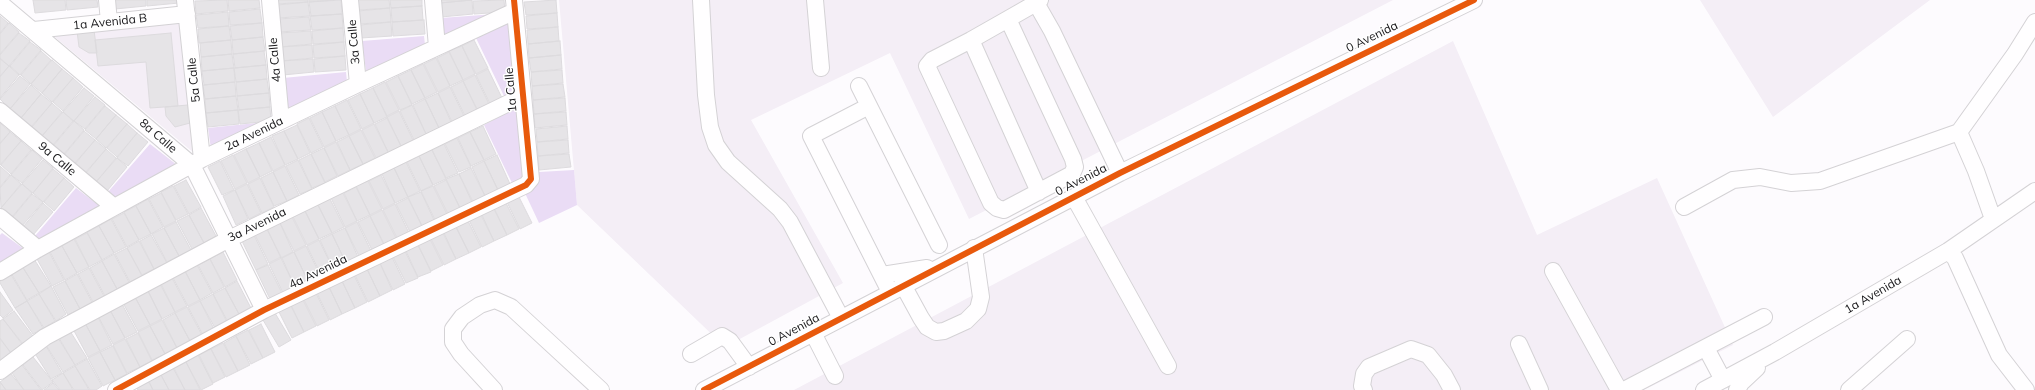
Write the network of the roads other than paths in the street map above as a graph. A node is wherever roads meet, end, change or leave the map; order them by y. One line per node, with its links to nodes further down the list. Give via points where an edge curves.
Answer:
1 (107, 0): 13 (street)
2 (270, 0): 24 (street, 4a Calle)
3 (350, 0): 19 (street, 3a Calle)
4 (433, 0): 17 (street)
5 (701, 0): 48 (street, via 706,95 710,126 716,145 728,162 780,209 790,222)
6 (815, 0): 18 (street)
7 (1474, 0): 27 (street, 0 Avenida)
8 (1038, 1): 12 (street); 27 (street)
9 (0, 2): 15 (street, 8a Calle)
10 (515, 6): 17 (street, 2a Avenida); 21 (street, 1a Calle)
11 (186, 7): 13 (street, 1a Avenida B); 26 (street, 5a Calle)
12 (1008, 19): 16 (street); 29 (street, via 1073,159 1072,174)
13 (109, 22): 15 (street, 1a Avenida B)
14 (2035, 22): 25 (street)
15 (34, 30): 26 (street, 8a Calle)
16 (971, 40): 29 (street); 29 (street, via 932,60 926,66 991,203 1004,210)
17 (438, 47): 19 (street, 2a Avenida)
18 (821, 68)
19 (358, 84): 24 (street, 2a Avenida)
20 (859, 86): 22 (street)
21 (523, 96): 28 (street, 1a Calle); 36 (street, 3a Avenida)
22 (870, 106): 37 (street); 44 (street, via 811,136)
23 (0, 111): 32 (street, 9a Calle)
24 (281, 121): 26 (street, 2a Avenida)
25 (1959, 132): 33 (street, via 1820,181 1791,183 1760,177 1733,180); 35 (street, via 1976,170)
26 (197, 162): 32 (street, 2a Avenida); 36 (street, 8a Calle)
27 (1120, 173): 30 (street, 0 Avenida)
28 (531, 179): 46 (street, 4a Avenida, via 526,185)
29 (1039, 192)
30 (1074, 197): 38 (street, 0 Avenida); 56 (street)
31 (2033, 198): 35 (street, 1a Avenida)
32 (114, 207): 39 (street, 2a Avenida)
33 (1684, 207)
34 (0, 217): 39 (street)
35 (1993, 219): 40 (street, 1a Avenida)
36 (229, 239): 46 (street, 8a Calle); 57 (street, 3a Avenida, via 45,337)
37 (939, 245)
38 (974, 248): 41 (street, 0 Avenida); 45 (street, via 981,297 978,308 966,321 936,332 927,327)
39 (38, 249): 43 (street, 2a Avenida)
40 (1948, 251): 53 (street, 1a Avenida); 73 (street, via 1956,258 1999,355)
41 (939, 266): 44 (street); 45 (street, 0 Avenida)
42 (1553, 271): 68 (street)
43 (0, 272)
44 (882, 275): 45 (street)
45 (897, 289): 48 (street, 0 Avenida)
46 (264, 310): 61 (street, 4a Avenida)
47 (1764, 317): 52 (street)
48 (841, 318): 49 (street, 0 Avenida)
49 (813, 333): 55 (street, 0 Avenida); 58 (street)
50 (1907, 339): 72 (street)
51 (1519, 344): 67 (street)
52 (1706, 348): 59 (street); 69 (street)
53 (1775, 352): 59 (street, 1a Avenida); 71 (street)
54 (691, 354): 55 (street, via 722,336 730,340)
55 (749, 366): 60 (street, 0 Avenida)
56 (1168, 366)
57 (0, 371)
58 (835, 376)
59 (1723, 380): 70 (street, 1a Avenida)
60 (722, 386): 64 (street, 0 Avenida)
61 (116, 390)
62 (494, 390): 63 (street, via 461,354 453,342 453,329 462,317 480,305 495,300 511,307)
63 (602, 390)
64 (704, 390)
65 (1364, 390): 66 (street, via 1364,374 1369,368 1411,349 1428,355)
66 (1452, 390)
67 (1540, 390)
68 (1619, 390)
69 (1624, 390)
70 (1704, 390)
71 (1736, 390)
72 (1849, 390)
73 (2026, 390)

